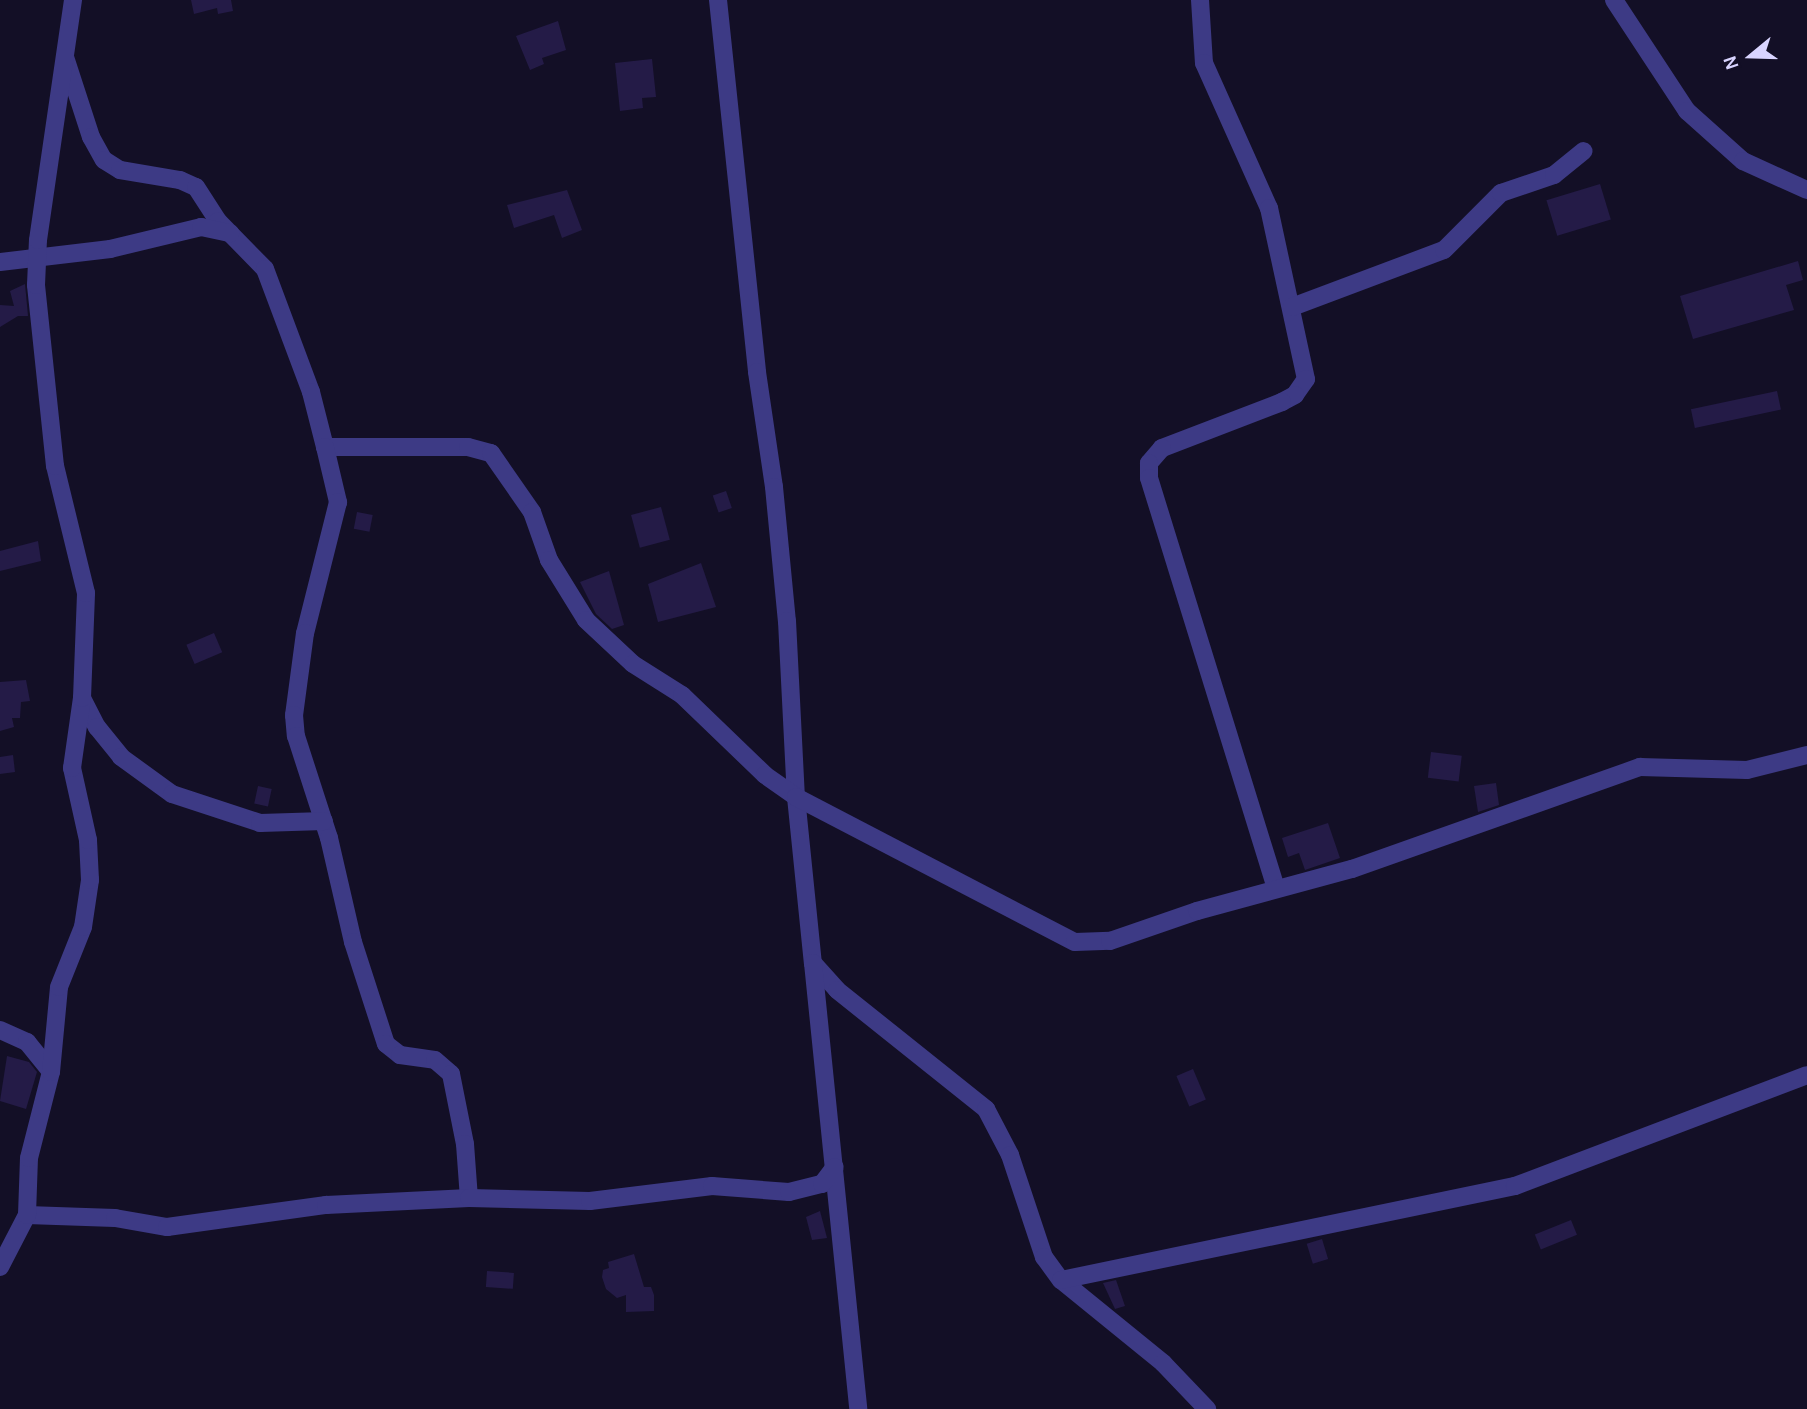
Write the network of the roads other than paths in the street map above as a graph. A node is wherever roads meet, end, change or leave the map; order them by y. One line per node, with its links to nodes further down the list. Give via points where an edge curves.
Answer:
1 (73, 0): 5 (street)
2 (718, 0): 15 (street, via 757,372 777,513)
3 (1200, 0): 11 (street, via 1204,63 1269,208)
4 (1614, 0): 7 (street, via 1688,111 1743,161)
5 (65, 57): 8 (street, via 90,136 104,160 120,170 188,182); 9 (street)
6 (1584, 151): 11 (street, via 1554,175 1501,192 1444,250)
7 (1805, 186)
8 (230, 233): 9 (street, via 201,227 110,249); 12 (street, via 271,280 311,392)
9 (38, 256): 10 (street); 13 (street, via 38,328 55,466 86,593)
10 (0, 262)
11 (1292, 307): 17 (street, via 1306,379 1302,388 1282,402 1162,449 1149,463 1157,506)
12 (325, 447): 15 (street, via 459,446 491,453 532,512 549,560 586,620 633,664 682,695 765,775); 16 (street, via 338,502 304,633 294,715 301,755)
13 (82, 698): 16 (street, via 121,757 172,794 260,823); 20 (street, via 72,768 88,840 90,880 83,927 59,987)
14 (1807, 755): 17 (street, via 1746,769 1640,766 1401,853)
15 (796, 797): 17 (street, via 1075,942 1110,941); 18 (street)
16 (324, 821): 23 (street, via 353,942 386,1044 400,1055 435,1060 451,1074 465,1144)
17 (1276, 889)
18 (813, 963): 22 (street); 26 (street, via 837,990 986,1109 1010,1155 1044,1256)
19 (0, 1030): 20 (street, via 27,1042)
20 (51, 1072): 24 (street, via 29,1158)
21 (1807, 1075): 26 (street, via 1515,1186)
22 (835, 1167): 23 (street, via 822,1184 789,1192 712,1186 590,1201); 27 (street)
23 (469, 1198): 24 (street, via 326,1205 167,1227 115,1218)
24 (27, 1215): 25 (street)
25 (0, 1268)
26 (1060, 1280): 28 (street, via 1163,1363)
27 (858, 1409)
28 (1207, 1409)

